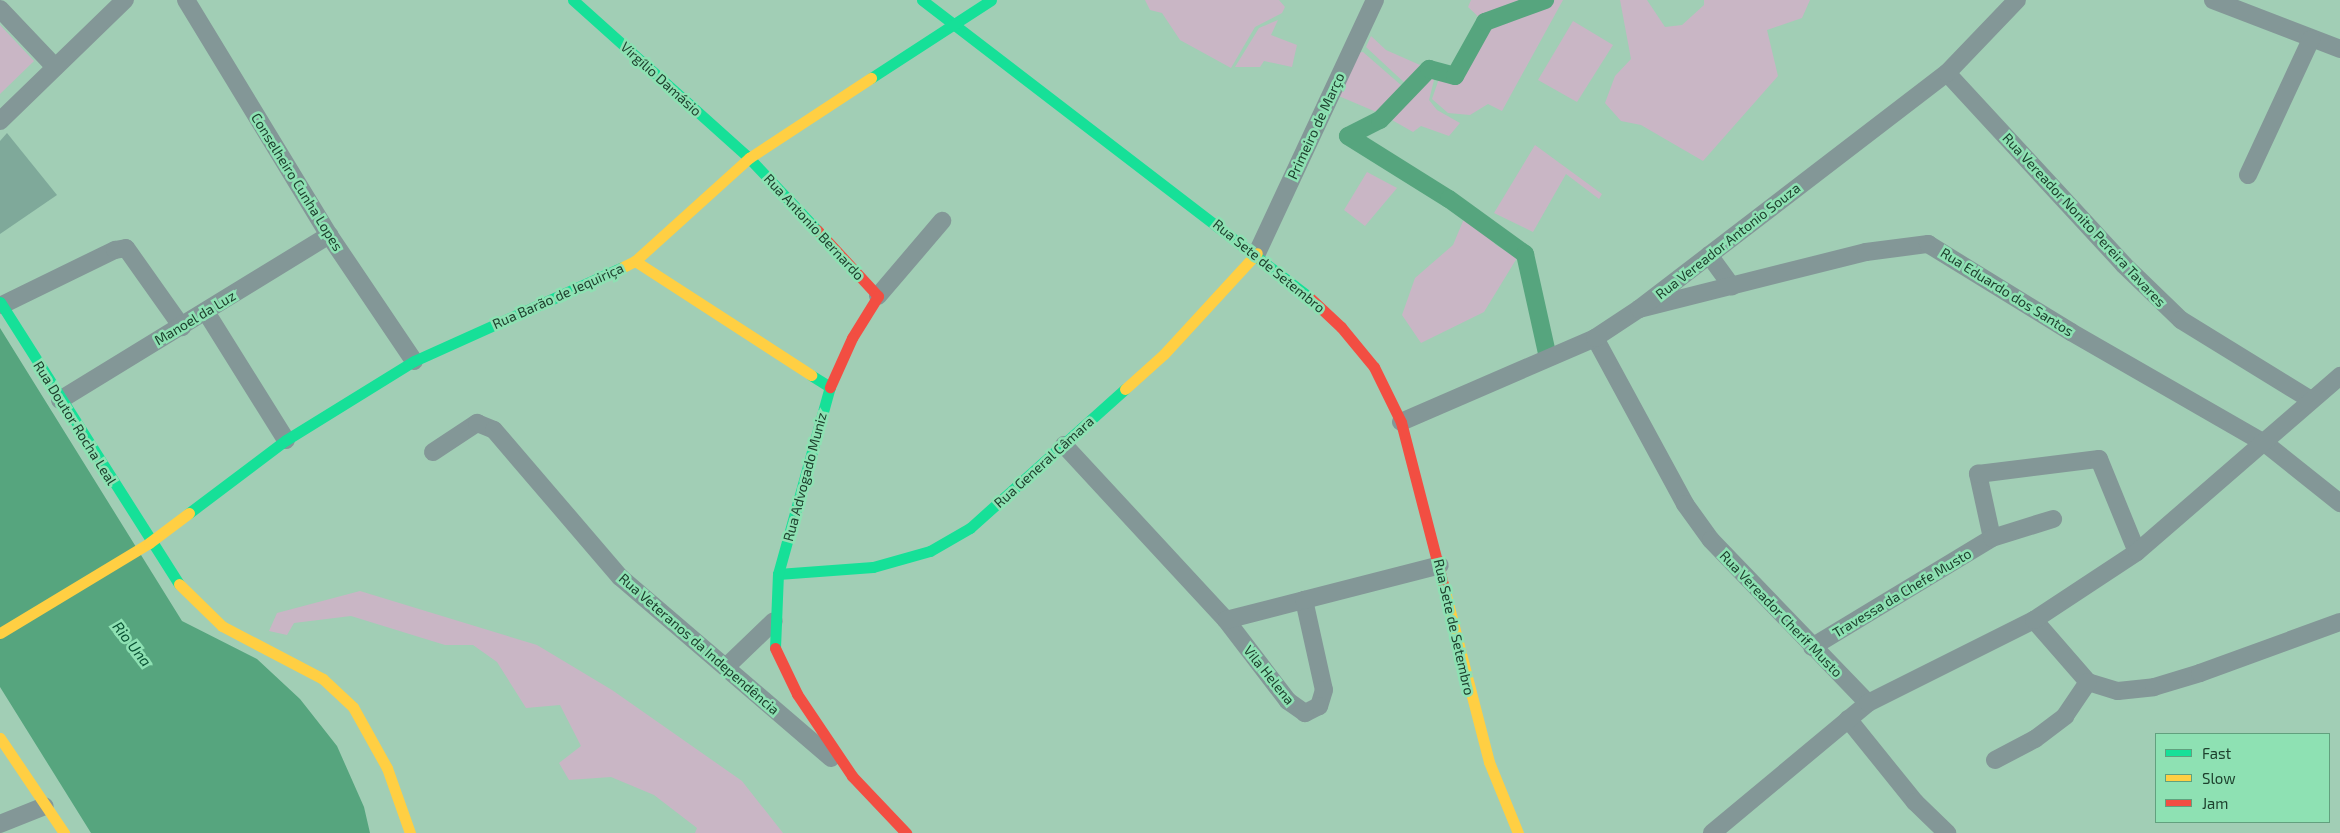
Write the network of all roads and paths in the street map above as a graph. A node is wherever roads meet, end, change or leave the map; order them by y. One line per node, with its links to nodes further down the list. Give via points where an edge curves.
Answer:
1 (125, 0): 13 (street)
2 (186, 0): 19 (street, Conselheiro Cunha Lopes)
3 (573, 0): 16 (main road, Virgílio Damásio)
4 (922, 0): 10 (main road, Rua Sete de Setembro)
5 (991, 0): 10 (main road, Rua Barão de Jequiriça)
6 (1375, 0): 20 (street, Primeiro de Março)
7 (2018, 0): 14 (street, Rua Vereador Antonio Souza)
8 (2213, 0): 11 (street)
9 (0, 9): 13 (street)
10 (953, 28): 16 (main road, Rua Barão de Jequiriça); 20 (main road, Rua Sete de Setembro)
11 (2311, 39): 12 (street); 17 (street)
12 (2340, 49)
13 (55, 66): 15 (street)
14 (1946, 72): 21 (street, Rua Vereador Antonio Souza); 34 (street, Rua Vereador Nonito Pereira Tavares, via 2124,265 2181,320)
15 (0, 121)
16 (749, 158): 22 (main road, Rua Barão de Jequiriça); 24 (main road, Rua Antonio Bernardo)
17 (2248, 175)
18 (942, 221): 24 (street)
19 (329, 235): 27 (street, Manoel da Luz); 30 (street, Conselheiro Cunha Lopes)
20 (1258, 253): 35 (main road, Rua Sete de Setembro, via 1318,304 1360,348 1385,386); 37 (main road, Rua General Câmara, via 1164,354)
21 (1710, 255): 23 (street); 26 (street, Rua Vereador Antonio Souza)
22 (635, 261): 30 (main road, Rua Barão de Jequiriça); 32 (main road)
23 (1732, 287): 26 (street, Rua Eduardo dos Santos); 38 (street, Rua Eduardo dos Santos, via 1866,252 1928,244 2071,332)
24 (878, 296): 32 (main road, Rua Advogado Muniz, via 852,338)
25 (1, 304): 28 (street, via 115,250 126,248); 33 (main road, Rua Doutor Rocha Leal)
26 (1638, 309): 29 (street, Rua Vereador Antonio Souza)
27 (206, 312): 28 (street, Manoel da Luz); 36 (street)
28 (182, 327): 33 (street, Manoel da Luz)
29 (1595, 338): 35 (street, Rua Vereador Antonio Souza); 53 (street, Rua Vereador Cherif Musto, via 1685,504 1738,572)
30 (414, 361): 36 (main road, Rua Barão de Jequiriça)
31 (2340, 376): 34 (street)
32 (830, 387): 46 (main road, Rua Advogado Muniz)
33 (60, 400): 43 (main road, Rua Doutor Rocha Leal)
34 (2310, 400): 38 (street)
35 (1401, 422): 45 (main road, Rua Sete de Setembro)
36 (286, 440): 43 (main road, Rua Barão de Jequiriça)
37 (1064, 444): 46 (main road, Rua General Câmara, via 970,528 930,551 873,567); 48 (street)
38 (2266, 444): 40 (street, Rua Eduardo dos Santos); 44 (street)
39 (433, 452): 54 (street, Rua Veteranos da Independência, via 477,423 487,425 536,475 620,577)
40 (2340, 503)
41 (2053, 519): 42 (street, Travessa da Chefe Musto)
42 (1992, 538): 44 (street, via 1978,474 2099,459); 53 (street, Travessa da Chefe Musto)
43 (145, 546): 52 (main road, Rua Barão de Jequiriça); 64 (main road, Rua Doutor Rocha Leal, via 222,626 322,679 352,707 387,768)
44 (2137, 552): 49 (street)
45 (1440, 565): 47 (street); 66 (main road, Rua Sete de Setembro, via 1489,762)
46 (778, 574): 50 (main road, Rua Advogado Muniz)
47 (1304, 600): 48 (street); 48 (street, Vila Helena, via 1324,690 1319,706 1309,712 1301,712 1288,701)
48 (1226, 620)
49 (2034, 620): 55 (street); 56 (street)
50 (774, 621): 54 (street); 60 (main road, Rua Advogado Muniz, via 776,650 783,667)
51 (2340, 625): 55 (street, via 2154,688 2118,691)
52 (0, 633)
53 (1812, 647): 56 (street, Rua Vereador Cherif Musto)
54 (726, 667): 60 (street, Rua Veteranos da Independência)
55 (2088, 682): 59 (street, via 2058,722)
56 (1868, 703): 57 (street)
57 (1848, 719): 67 (street); 68 (street, via 1915,802)
58 (0, 738): 61 (main road)
59 (1995, 760)
60 (852, 776): 65 (main road, Rua Veteranos da Independência)
61 (46, 806): 62 (street); 63 (main road)
62 (0, 824)
63 (64, 833)
64 (410, 833)
65 (906, 833)
66 (1518, 833)
67 (1712, 833)
68 (1947, 833)

